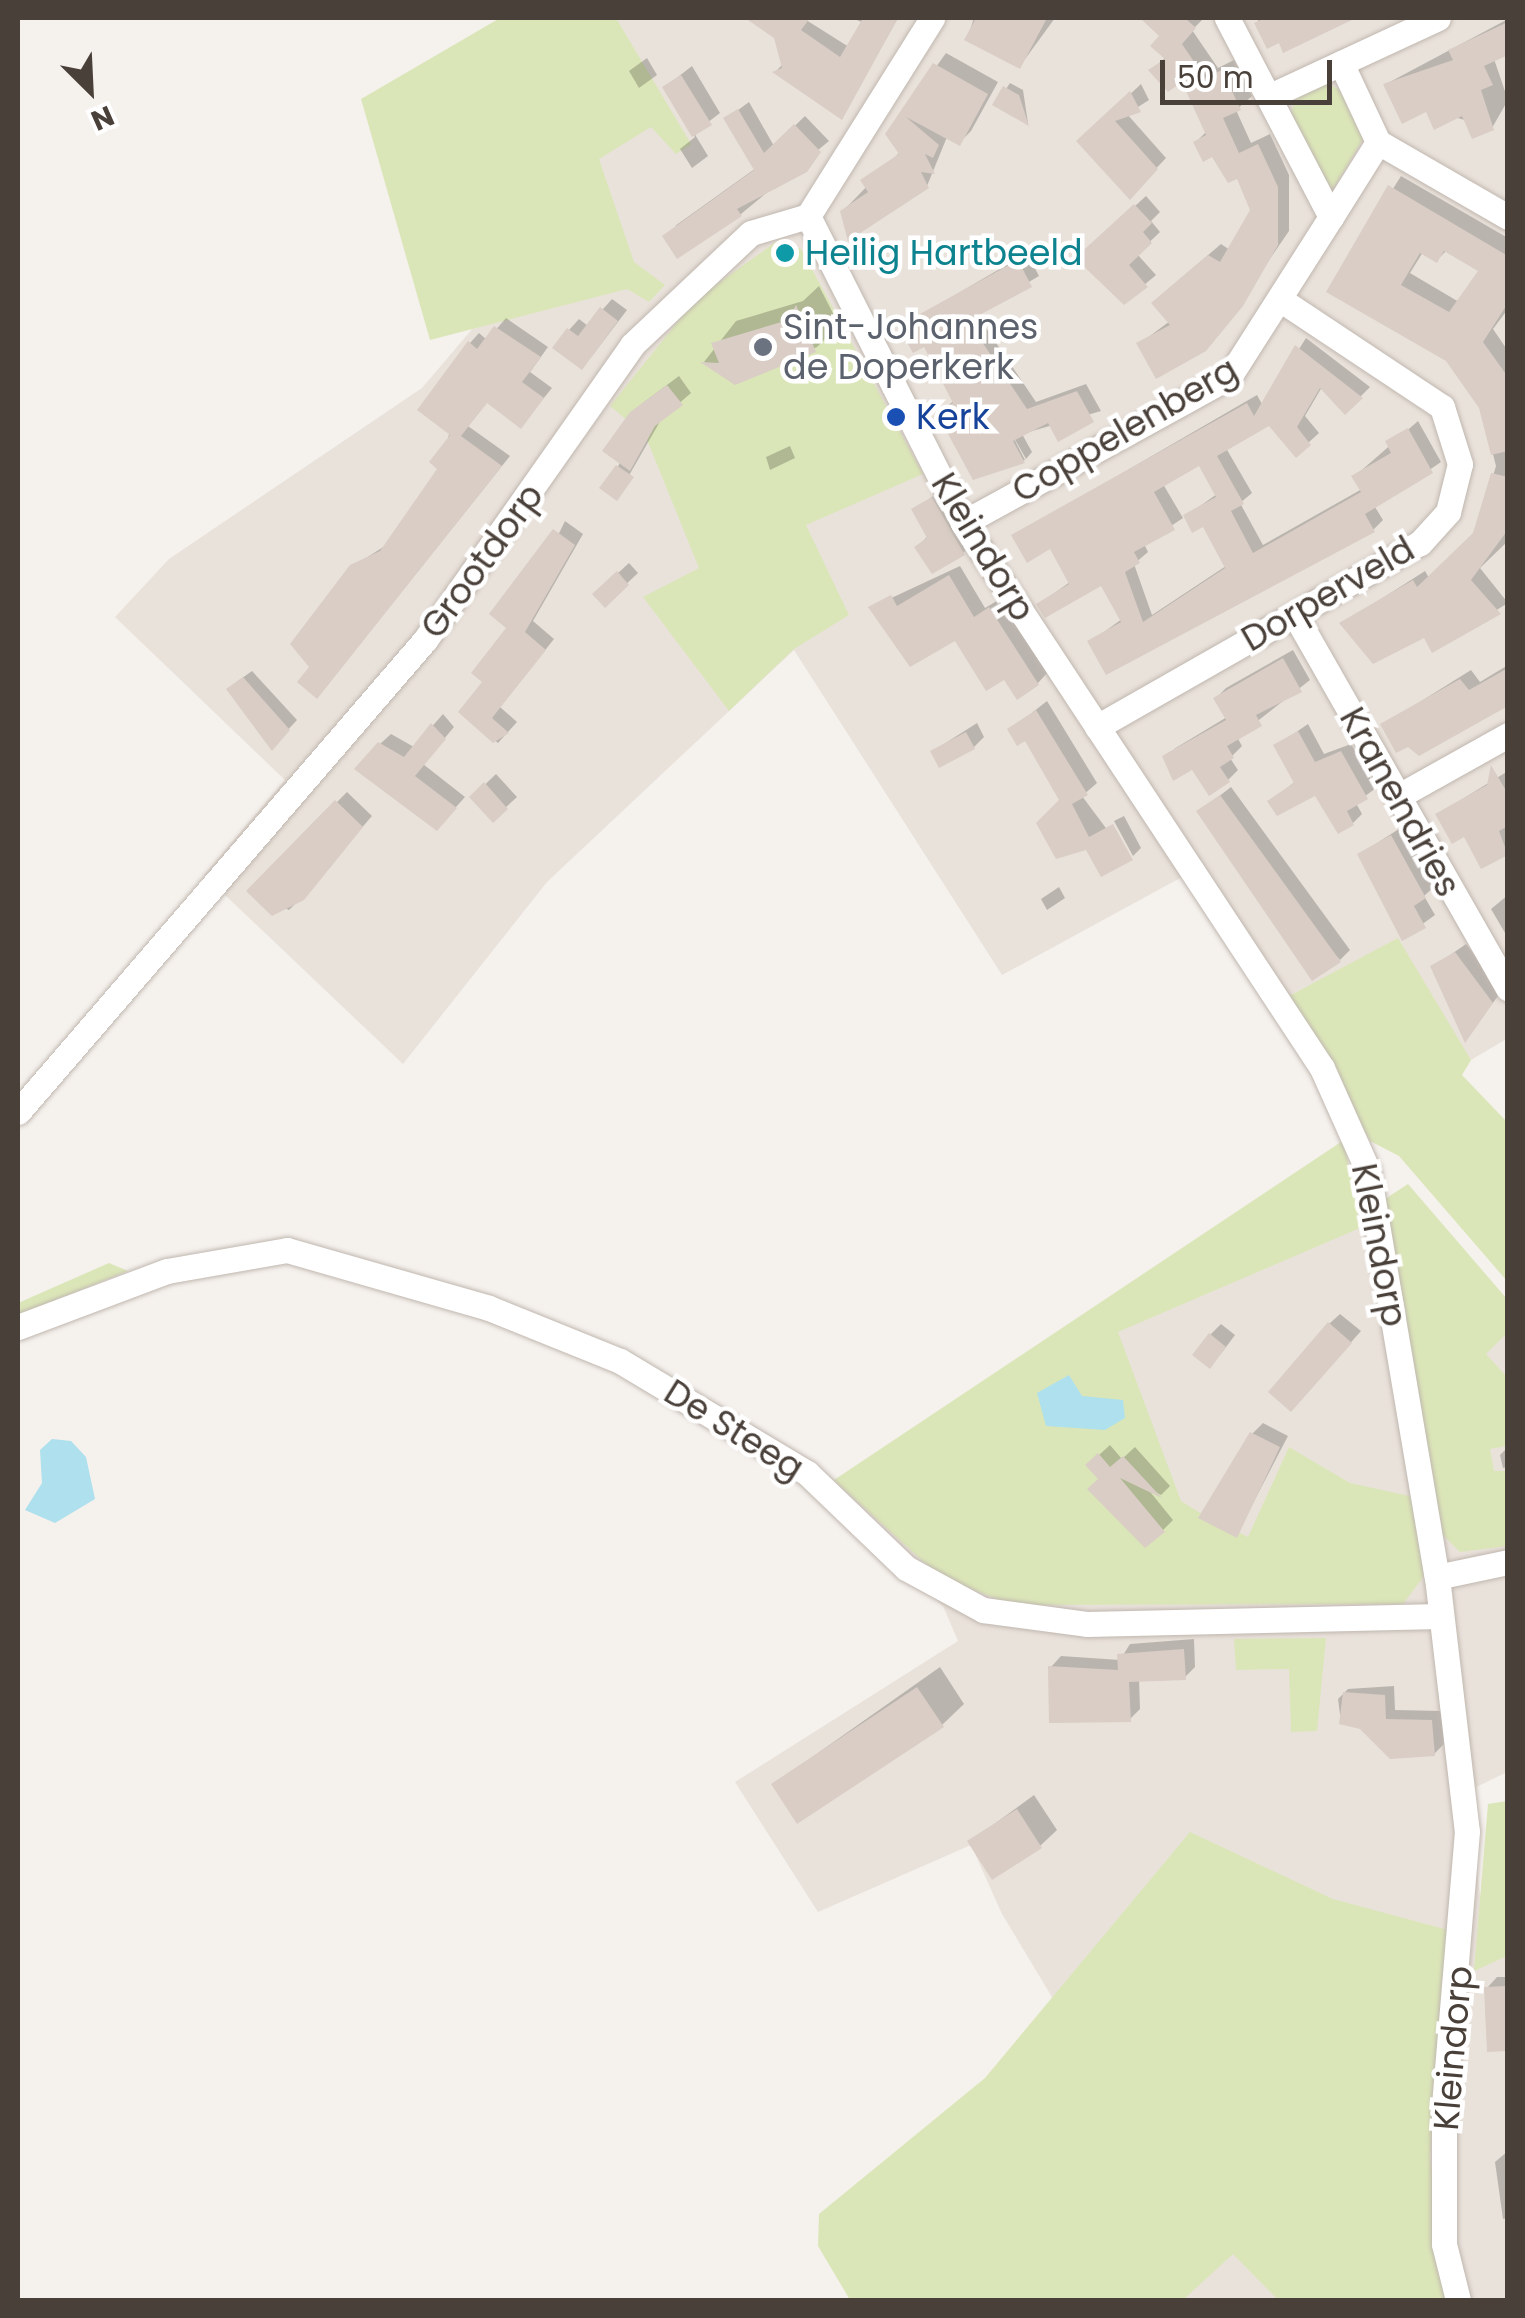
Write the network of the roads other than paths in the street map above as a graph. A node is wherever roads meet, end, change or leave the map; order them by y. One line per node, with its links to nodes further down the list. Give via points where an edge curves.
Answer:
1 (932, 18): 7 (street)
2 (1227, 18): 5 (street)
3 (1438, 18): 4 (street)
4 (1342, 63): 5 (street); 6 (street)
5 (1270, 96): 8 (street)
6 (1378, 142): 8 (street, Coppelenberg); 9 (street)
7 (808, 216): 11 (street, Kleindorp); 17 (street, Grootdorp, via 751,233 632,345 425,640)
8 (1332, 217): 10 (street, Coppelenberg)
9 (1508, 217)
10 (1284, 302): 11 (street, Coppelenberg, via 1229,378); 12 (street, Dorperveld, via 1420,386 1442,407 1460,464 1448,512 1420,543)
11 (964, 523): 13 (street, Kleindorp)
12 (1294, 614): 13 (street, Dorperveld); 15 (street, Kranendries)
13 (1097, 727): 20 (street, Kleindorp, via 1322,1068 1360,1144)
14 (1508, 735): 15 (street)
15 (1397, 797): 16 (street, Kranendries)
16 (1506, 988)
17 (18, 1112)
18 (18, 1328): 21 (street, De Steeg, via 167,1271 227,1256 303,1254 489,1308 620,1361 807,1472 906,1568 983,1610 1088,1624)
19 (1508, 1562): 20 (street)
20 (1437, 1577): 21 (street, Kleindorp)
21 (1439, 1616): 22 (street, Kleindorp, via 1467,1832 1444,2106 1444,2244)
22 (1458, 2300)

